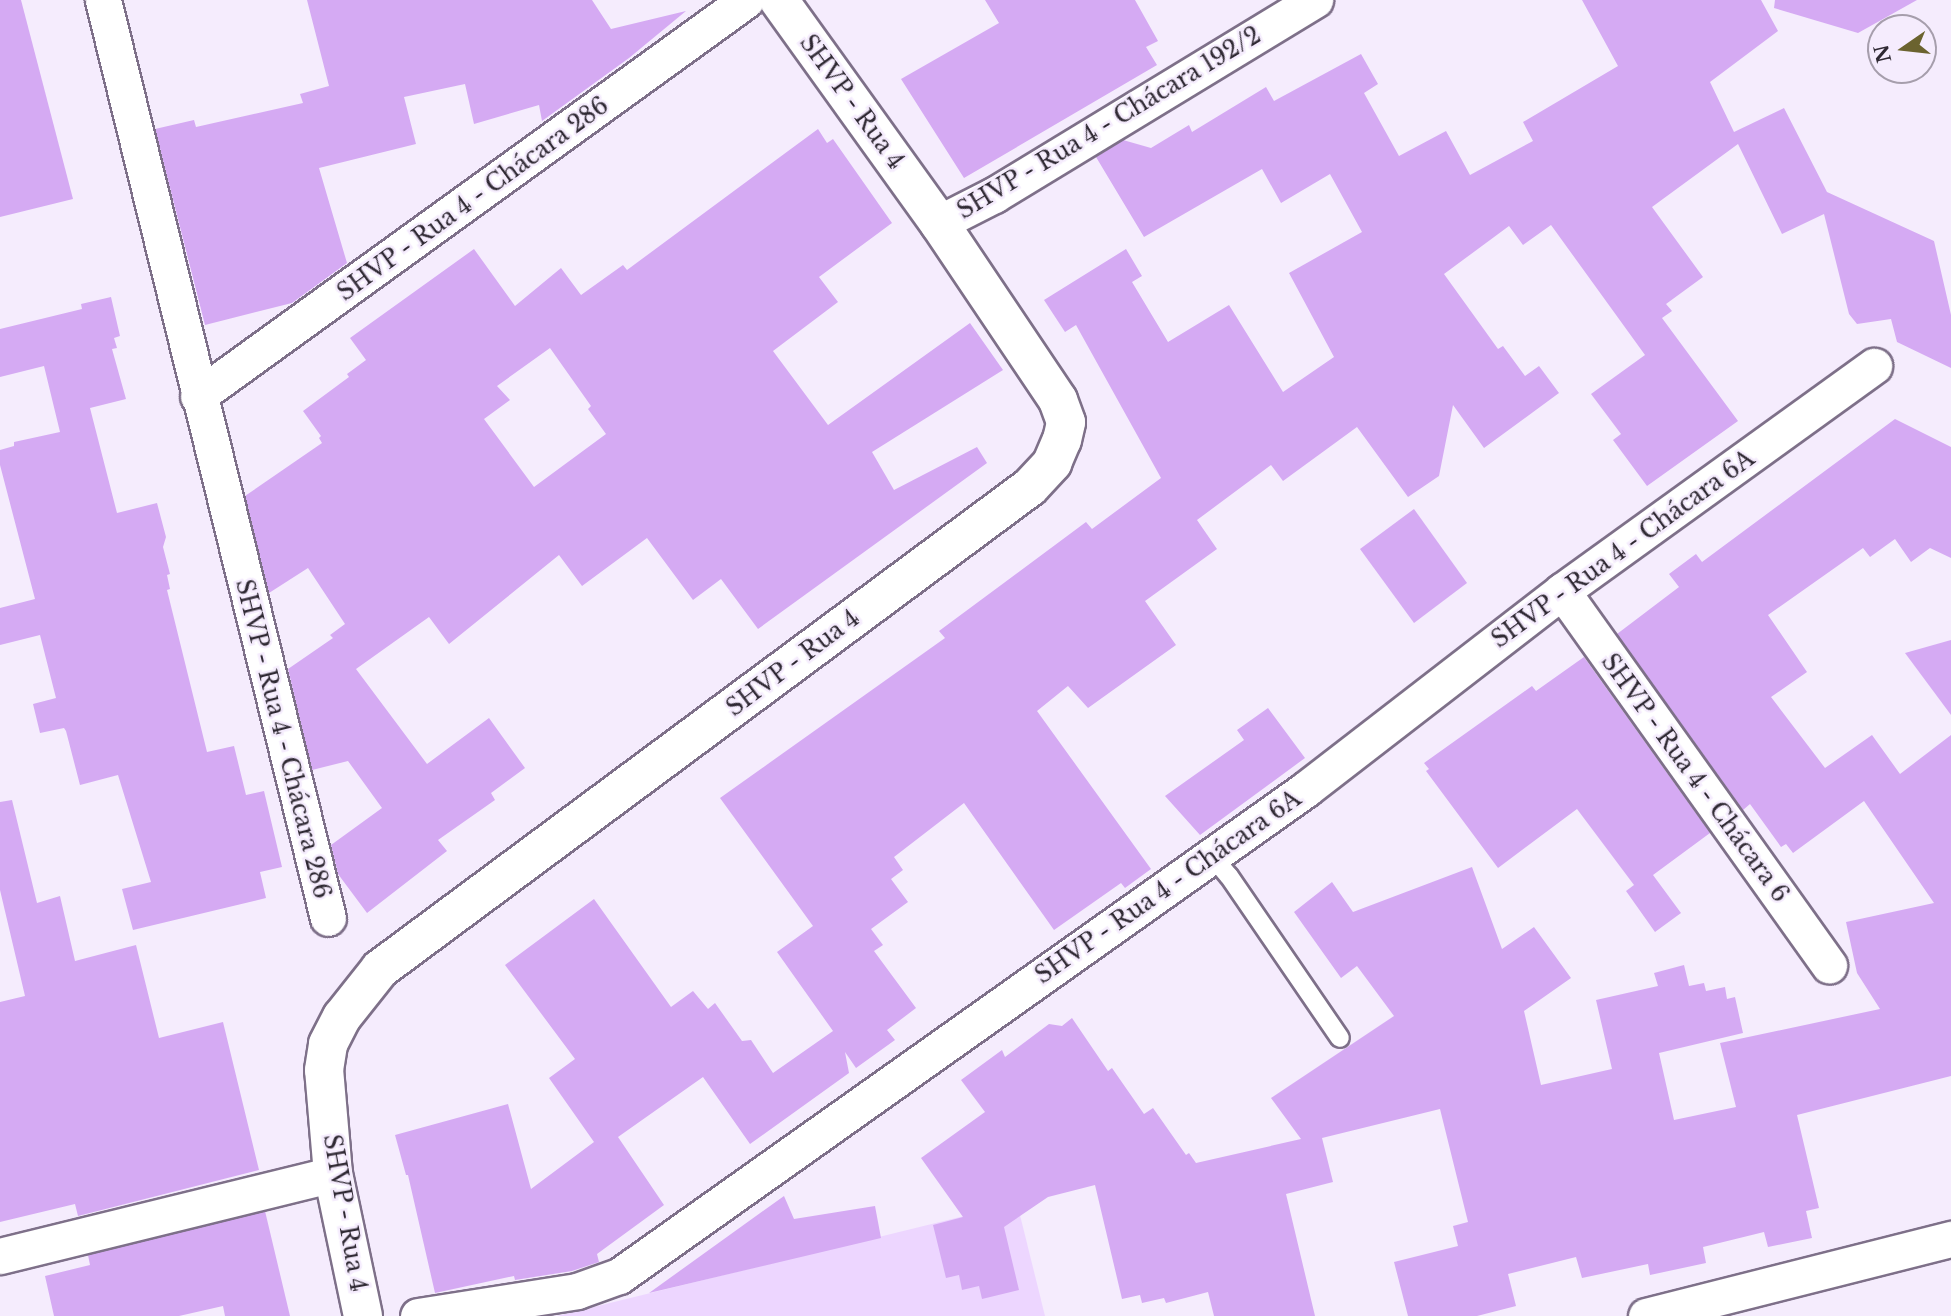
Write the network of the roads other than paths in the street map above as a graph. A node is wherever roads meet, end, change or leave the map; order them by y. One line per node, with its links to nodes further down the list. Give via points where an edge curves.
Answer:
1 (103, 0): 7 (street, SHVP - Rua 4 - Chácara 286)
2 (746, 0): 7 (street, SHVP - Rua 4 - Chácara 286)
3 (779, 0): 5 (street, SHVP - Rua 4)
4 (1315, 0): 5 (street, SHVP - Rua 4 - Chácara 192/2)
5 (939, 223): 13 (street, SHVP - Rua 4, via 1058,400 1066,422 1052,463 1030,487 380,969 342,1017 328,1044 324,1070)
6 (1874, 366): 8 (street, SHVP - Rua 4 - Chácara 6A)
7 (198, 396): 10 (street, SHVP - Rua 4 - Chácara 286)
8 (1562, 591): 9 (street, SHVP - Rua 4 - Chácara 6A); 11 (street, SHVP - Rua 4 - Chácara 6)
9 (1212, 856): 12 (lane); 17 (street, SHVP - Rua 4 - Chácara 6A, via 619,1276 577,1291)
10 (328, 918)
11 (1829, 965)
12 (1340, 1038)
13 (334, 1174): 15 (street); 16 (street, SHVP - Rua 4)
14 (1951, 1239): 18 (street)
15 (0, 1256)
16 (363, 1316)
17 (418, 1316)
18 (1646, 1316)

